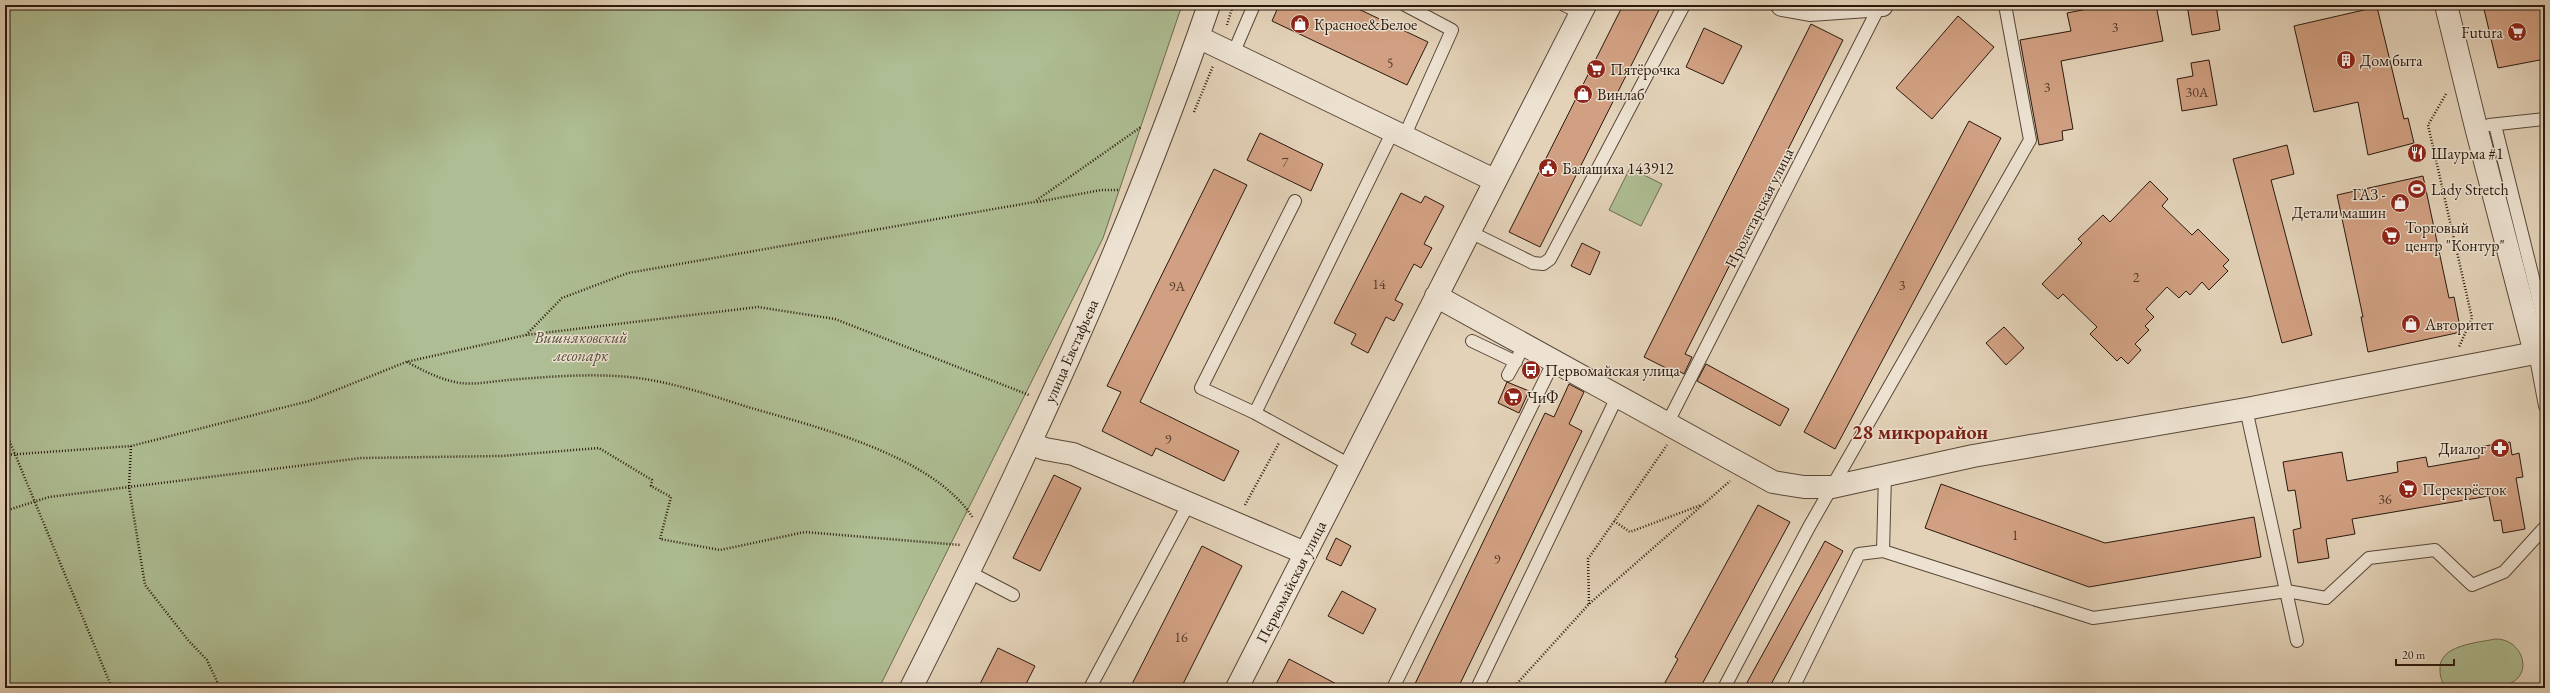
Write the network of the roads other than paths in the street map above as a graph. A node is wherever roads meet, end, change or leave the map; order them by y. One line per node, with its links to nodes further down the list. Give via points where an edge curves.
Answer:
1 (1209, 5): 10 (street, улица Евстафьева)
2 (1254, 5): 11 (lane)
3 (1405, 5): 14 (lane, via 1452,30)
4 (1684, 5): 17 (lane, via 1550,259 1543,264 1533,263)
5 (1782, 5): 6 (street, via 1810,10)
6 (1881, 5): 29 (lane, Пролетарская улица)
7 (2005, 5): 33 (lane, via 2030,140)
8 (2446, 5): 13 (street)
9 (1577, 8): 15 (street, Первомайская улица)
10 (1198, 37): 11 (street); 30 (street, улица Евстафьева, via 1120,241)
11 (1233, 54): 14 (street)
12 (2545, 122): 13 (lane)
13 (2485, 126): 19 (lane); 21 (street)
14 (1399, 134): 15 (street); 28 (lane)
15 (1494, 180): 17 (street, Первомайская улица)
16 (1295, 201): 28 (lane, via 1201,388)
17 (1468, 231): 18 (street, Первомайская улица)
18 (1436, 296): 22 (street); 31 (street, Первомайская улица)
19 (2545, 326)
20 (1472, 341): 22 (lane)
21 (2540, 352): 26 (lane); 27 (street)
22 (1520, 353): 23 (street); 24 (lane)
23 (1554, 361): 25 (street); 45 (lane)
24 (1508, 375)
25 (1618, 397): 29 (street); 46 (lane)
26 (2545, 406)
27 (2246, 409): 32 (street, via 1974,456); 39 (lane)
28 (1255, 413): 31 (lane)
29 (1672, 427): 33 (street, via 1773,482 1804,487)
30 (1032, 444): 34 (street, via 1073,454); 38 (street, улица Евстафьева)
31 (1350, 465): 37 (street, Первомайская улица)
32 (1885, 475): 33 (street); 36 (lane)
33 (1832, 487): 47 (lane)
34 (1189, 503): 37 (street); 42 (lane)
35 (2545, 527): 39 (lane, via 2504,572 2472,585 2435,550 2369,558 2326,598)
36 (1883, 551): 39 (lane, via 2093,618); 48 (lane, via 1859,554)
37 (1305, 553): 44 (street, Первомайская улица)
38 (969, 572): 40 (lane); 43 (street, улица Евстафьева)
39 (2287, 591): 41 (lane)
40 (1013, 595)
41 (2297, 641)
42 (1092, 684)
43 (911, 688)
44 (1236, 688)
45 (1393, 688)
46 (1477, 688)
47 (1724, 688)
48 (1793, 688)

